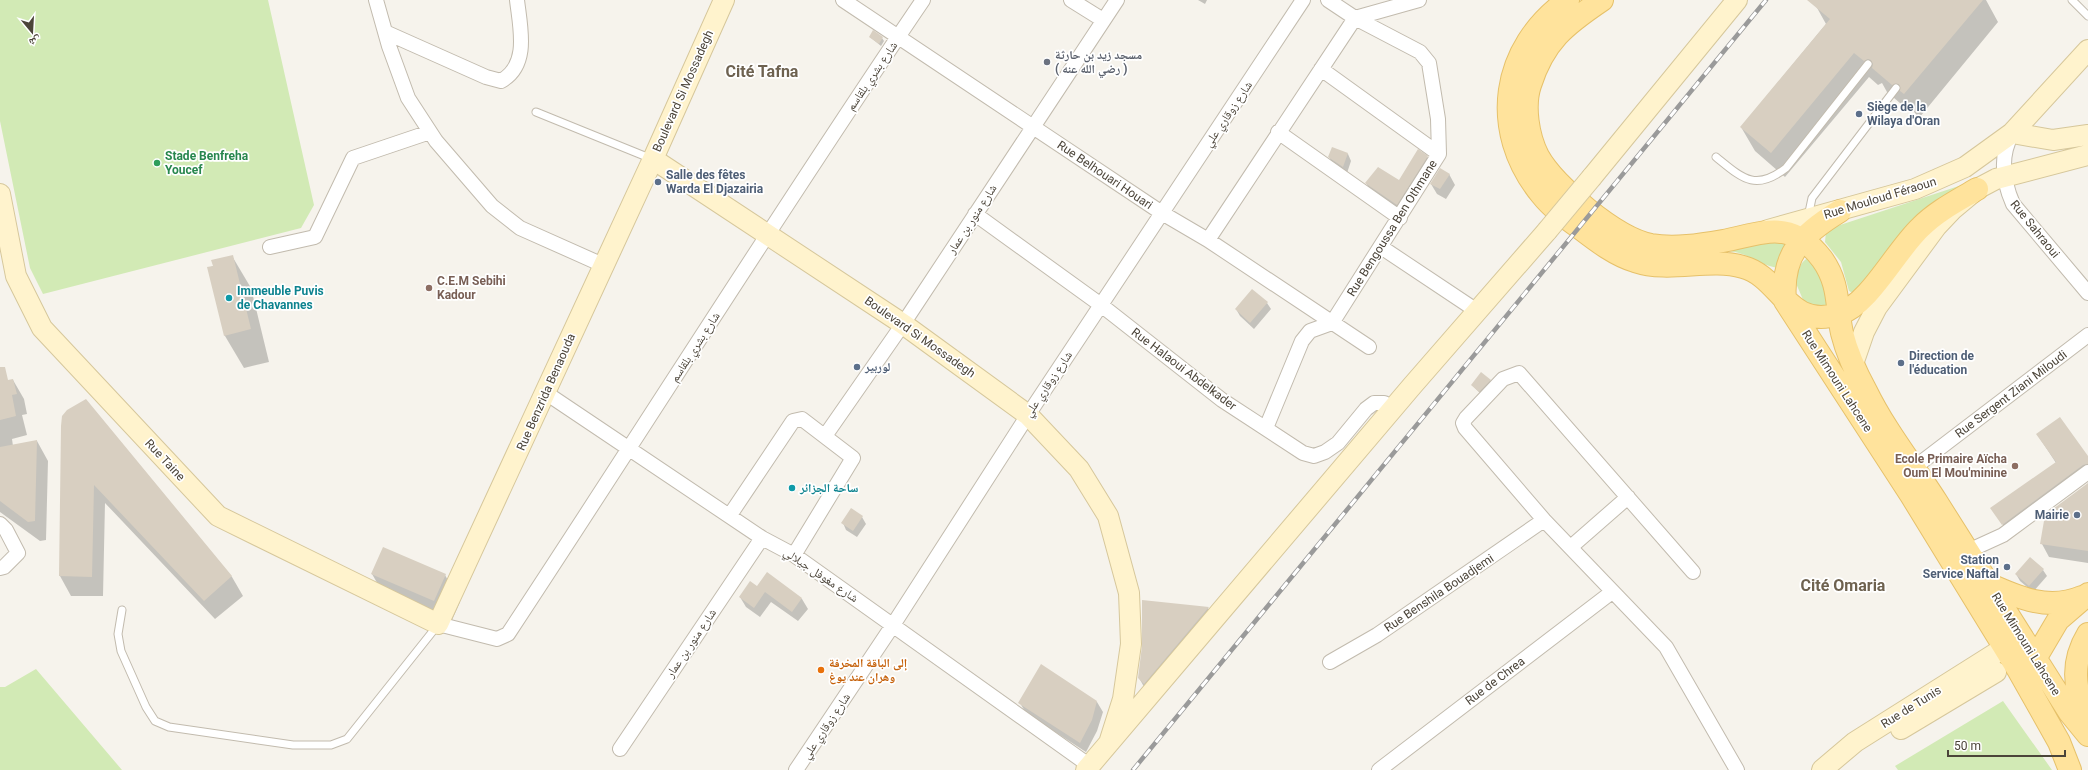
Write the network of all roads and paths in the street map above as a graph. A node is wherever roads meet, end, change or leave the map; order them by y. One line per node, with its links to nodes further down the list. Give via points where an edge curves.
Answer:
1 (376, 0): 18 (street)
2 (517, 0): 18 (street, via 522,50 517,66 510,76 501,81 486,77)
3 (724, 0): 33 (street, Boulevard Si Mossadegh)
4 (843, 0): 19 (street, Rue Belhouari Houari)
5 (923, 0): 19 (street, شارع بشري بلقاسم)
6 (1071, 0): 17 (street)
7 (1117, 0): 17 (street, شارع منور بن عمار)
8 (1303, 0): 38 (street, شارع زوقاري علي)
9 (1328, 0): 16 (street, Rue Bengoussa Ben Othmane)
10 (1419, 0): 16 (street)
11 (1568, 0): 48 (main road, via 1533,31 1517,62 1509,94 1510,128 1514,145 1523,166 1541,194 1553,208 1594,239 1633,261 1670,267 1722,264 1746,267 1770,284)
12 (1602, 0): 41 (main road, via 1571,22 1545,49 1528,90 1531,137 1538,156 1549,172 1603,221 1640,242 1665,247 1680,246 1726,240 1766,230 1786,233)
13 (1737, 0): 50 (street, bridge, via 1547,231)
14 (2072, 0): 15 (lane)
15 (2088, 16)
16 (1355, 18): 22 (street); 30 (street, Rue Bengoussa Ben Othmane, via 1420,52 1429,63 1438,119)
17 (1103, 20): 25 (street, شارع منور بن عمار)
18 (384, 32): 26 (street, via 408,98)
19 (898, 37): 25 (street, Rue Belhouari Houari); 42 (street, شارع بشري بلقاسم)
20 (2088, 50): 28 (street, Rue Mouloud Féraoun)
21 (1868, 64): 32 (lane, via 1786,168 1772,179 1754,181 1736,173)
22 (1321, 69): 27 (street); 30 (street)
23 (1896, 88): 41 (lane, via 1812,198)
24 (536, 112): 33 (lane)
25 (1034, 126): 38 (street, Rue Belhouari Houari); 39 (street, شارع منور بن عمار)
26 (430, 132): 44 (street, via 353,158 315,237); 46 (street, via 492,206 514,224)
27 (1278, 132): 40 (street); 43 (street)
28 (2012, 133): 29 (street, via 2052,140); 34 (street, Rue Sahraoui, via 2003,157); 37 (street, Rue Mouloud Féraoun, via 1981,157 1949,176)
29 (2088, 135)
30 (1439, 154): 40 (street, Rue Bengoussa Ben Othmane)
31 (2088, 155): 34 (street)
32 (1716, 157)
33 (653, 159): 42 (street, Boulevard Si Mossadegh); 46 (street, Rue Benzrida Benaouda)
34 (2004, 176): 35 (street); 47 (street, Rue Sahraoui, via 2013,204)
35 (1977, 189): 51 (main road, via 1939,211 1921,226 1864,297); 56 (street, via 1944,217 1885,294 1864,332)
36 (0, 194): 79 (street, Rue Taine, via 16,276 42,328 218,516)
37 (1840, 211): 41 (main road, via 1812,229)
38 (1162, 213): 43 (street, Rue Belhouari Houari); 49 (street, شارع زوقاري علي)
39 (975, 214): 49 (street, Rue Halaoui Abdelkader); 53 (street, شارع منور بن عمار)
40 (1400, 218): 45 (street, Rue Bengoussa Ben Othmane)
41 (1804, 230): 48 (main road, via 1785,275); 51 (main road, Rue Mimouni Lahcene, via 1812,248 1830,272 1839,299)
42 (768, 234): 53 (street, Boulevard Si Mossadegh); 62 (street, شارع بشري بلقاسم)
43 (1208, 240): 52 (street, Rue Belhouari Houari)
44 (270, 247)
45 (1381, 247): 50 (street); 52 (street, Rue Bengoussa Ben Othmane)
46 (603, 265): 57 (street, Rue Benzrida Benaouda)
47 (2088, 293)
48 (1785, 301): 51 (main road, via 1805,314); 81 (main road, Rue Mimouni Lahcene, via 1911,495)
49 (1101, 305): 59 (street, شارع زوقاري علي); 60 (street, Rue Halaoui Abdelkader, via 1222,400)
50 (1477, 311): 58 (street)
51 (1840, 314): 56 (main road, Rue Mimouni Lahcene, via 1842,334)
52 (1332, 323): 55 (street, Rue Belhouari Houari); 60 (street, via 1310,331 1302,341)
53 (903, 324): 59 (street, Boulevard Si Mossadegh); 61 (street, شارع منور بن عمار)
54 (2088, 335): 63 (street, Rue Sergent Ziani Miloudi)
55 (1369, 347)
56 (1853, 364): 63 (main road, Rue Mimouni Lahcene, via 1874,406)
57 (546, 394): 62 (street, شارع مغوفل جيلالي); 79 (street, Rue Benzrida Benaouda)
58 (1394, 408): 60 (street, Rue Halaoui Abdelkader, via 1384,403 1374,403 1338,443 1314,456 1303,453); 87 (street)
59 (1028, 415): 80 (street, شارع زوقاري علي); 87 (street, Boulevard Si Mossadegh, via 1079,469 1108,516 1129,593 1131,644 1123,699)
60 (1266, 428)
61 (825, 436): 66 (street, via 802,419 793,421); 72 (street, via 851,455 852,461)
62 (629, 451): 66 (street, شارع مغوفل جيلالي); 79 (street, شارع بشري بلقاسم, via 508,634 497,639)
63 (1914, 467): 71 (main road, Rue Mimouni Lahcene)
64 (2088, 472): 71 (street, via 2003,535)
65 (1628, 497): 67 (street, via 1519,373 1512,374 1503,379 1466,418 1464,428); 70 (street); 74 (street)
66 (730, 515): 69 (street, شارع مغوفل جيلالي)
67 (1544, 520): 70 (street); 82 (street, Rue Benshila Bouadjemi, via 1377,635)
68 (0, 524): 73 (street, via 18,553)
69 (762, 538): 72 (street, شارع مغوفل جيلالي); 88 (street, شارع منور بن عمار)
70 (1572, 546): 76 (street)
71 (1968, 551): 75 (main road, Rue Mimouni Lahcene)
72 (794, 555): 80 (street, شارع مغوفل جيلالي)
73 (0, 568)
74 (1694, 572)
75 (1988, 584): 78 (main road, via 2036,602 2070,602); 83 (main road, Rue Mimouni Lahcene)
76 (1612, 592): 91 (street, Rue de Chrea); 92 (street, via 1666,647)
77 (122, 610): 79 (lane, via 118,634 121,651 155,721 169,727 293,745 331,745 347,739)
78 (2085, 610): 83 (main road, via 2058,620); 85 (main road, via 2075,682)
79 (438, 624)
80 (893, 625): 89 (street, شارع مغوفل جيلالي); 90 (street, شارع زوقاري علي)
81 (2004, 648): 83 (main road, Rue Mimouni Lahcene); 93 (street, Rue de Tunis, via 1855,742)
82 (1330, 662)
83 (2027, 665): 86 (main road, Rue Mimouni Lahcene); 95 (main road, Rue Mimouni Lahcene)
84 (1996, 672): 94 (street, Rue de Tunis)
85 (2088, 717)
86 (2088, 735)
87 (1109, 743): 89 (street)
88 (620, 749)
89 (1088, 768)
90 (796, 770)
91 (1379, 770)
92 (1737, 770)
93 (1822, 770)
94 (1832, 770)
95 (2070, 770)

